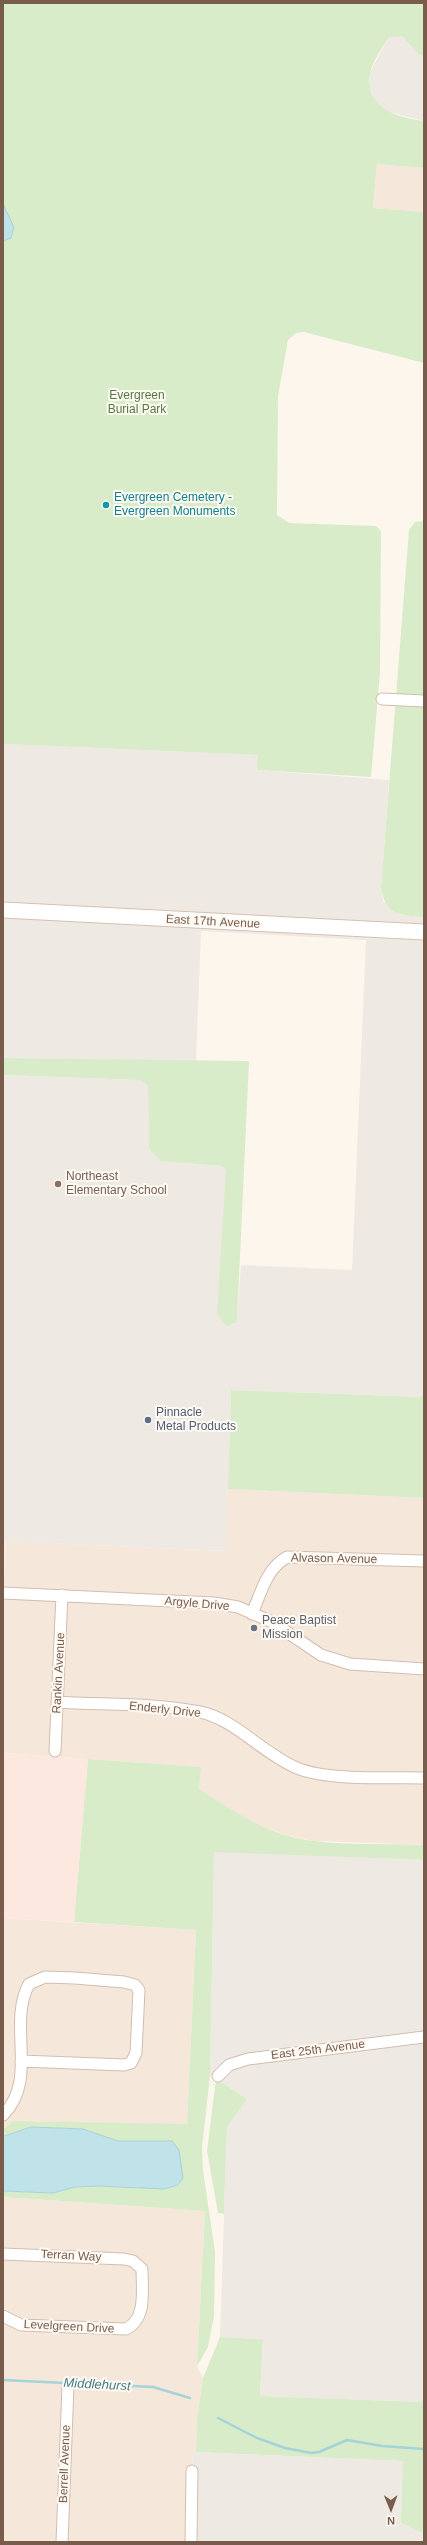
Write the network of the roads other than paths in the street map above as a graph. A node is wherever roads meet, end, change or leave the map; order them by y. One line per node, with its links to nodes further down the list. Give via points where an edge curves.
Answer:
1 (382, 699): 2 (street)
2 (424, 701)
3 (3, 910): 4 (street, East 17th Avenue)
4 (424, 932)
5 (424, 1561): 8 (street, Alvason Avenue, via 287,1557 276,1563 269,1573)
6 (3, 1593): 7 (street, Argyle Drive)
7 (62, 1595): 8 (street, Argyle Drive, via 214,1603 238,1607); 10 (street, Rankin Avenue)
8 (252, 1614): 9 (street, Argyle Drive, via 272,1622 321,1655 335,1660 350,1664)
9 (424, 1669)
10 (57, 1702): 11 (street, Rankin Avenue); 12 (street, Enderly Drive, via 202,1712 241,1731 264,1750 298,1768 329,1774)
11 (55, 1751)
12 (424, 1778)
13 (424, 2037): 15 (street, East 25th Avenue, via 248,2059 229,2065)
14 (21, 2061): 14 (street, via 23,2004 29,1984 36,1979 55,1977 135,1984 140,1996 135,2060 124,2065); 16 (street, via 17,2095)
15 (218, 2076)
16 (3, 2115)
17 (3, 2254): 19 (street, Terran Way, via 124,2259 138,2264 142,2269 142,2297 140,2316)
18 (3, 2316): 19 (street, Levelgreen Drive, via 21,2325 126,2329)
19 (136, 2324)
20 (68, 2386): 22 (street, Berrell Avenue)
21 (192, 2471): 23 (street)
22 (62, 2542)
23 (191, 2542)

